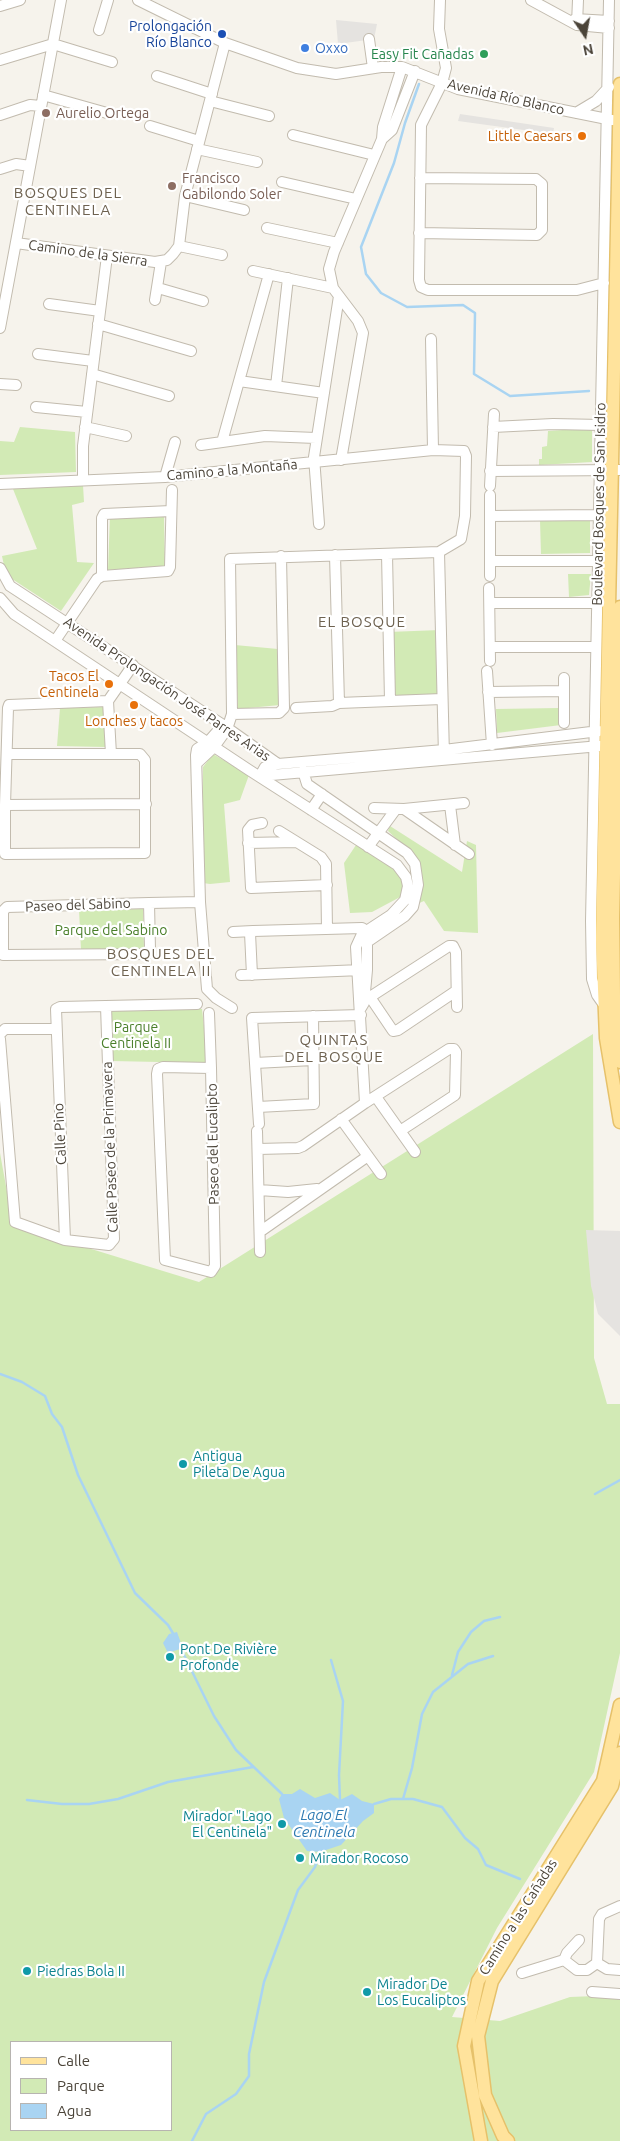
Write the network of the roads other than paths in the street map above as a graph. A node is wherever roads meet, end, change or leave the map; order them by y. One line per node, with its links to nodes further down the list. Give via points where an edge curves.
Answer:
1 (20, 0): 9 (street)
2 (61, 0): 15 (street)
3 (108, 0): 12 (street)
4 (138, 0): 14 (street, Avenida Río Blanco)
5 (440, 0): 22 (street, via 439,29 446,68)
6 (531, 0): 10 (street)
7 (578, 0): 10 (street)
8 (609, 0): 11 (street, Boulevard Bosques de San Isidro)
9 (0, 6)
10 (574, 21): 11 (street)
11 (609, 24): 23 (street, Boulevard Bosques de San Isidro)
12 (99, 30)
13 (369, 39): 19 (street)
14 (225, 43): 19 (street, Avenida Río Blanco, via 322,74); 25 (street)
15 (53, 44): 16 (street); 17 (street); 24 (street)
16 (0, 60)
17 (112, 62)
18 (402, 67): 19 (street, Avenida Río Blanco); 20 (street, Avenida Río Blanco); 34 (street)
19 (373, 68)
20 (415, 71): 22 (street, Avenida Río Blanco); 34 (street, via 394,125)
21 (157, 76): 25 (street)
22 (442, 83): 27 (street, Avenida Río Blanco); 40 (street, via 421,125)
23 (614, 85): 27 (street, via 596,102); 31 (main road, Boulevard Bosques de San Isidro)
24 (43, 95): 26 (street); 28 (street)
25 (211, 97): 30 (street); 35 (street)
26 (41, 106): 29 (street, via 30,105); 38 (street)
27 (576, 113): 31 (street, Avenida Río Blanco)
28 (107, 114)
29 (0, 115)
30 (269, 116)
31 (615, 121): 56 (street, Boulevard Bosques de San Isidro); 78 (main road, Boulevard Bosques de San Isidro)
32 (150, 126): 35 (street)
33 (293, 135): 36 (street)
34 (382, 139): 36 (street)
35 (198, 145): 37 (street); 42 (street)
36 (374, 155): 43 (street)
37 (257, 162)
38 (30, 166): 39 (street, via 16,164); 47 (street)
39 (0, 169)
40 (420, 178): 46 (street); 46 (street, via 536,179 542,184 542,230 537,235)
41 (282, 182): 43 (street)
42 (185, 196): 44 (street); 49 (street)
43 (356, 199): 48 (street)
44 (244, 210)
45 (267, 228): 48 (street)
46 (419, 233): 58 (street, via 419,280 421,287 428,290)
47 (16, 243): 51 (street, Camino de la Sierra); 66 (street)
48 (338, 243): 59 (street, via 329,269)
49 (179, 246): 50 (street); 52 (street, Camino de la Sierra)
50 (222, 255)
51 (107, 256): 52 (street, Camino de la Sierra); 64 (street)
52 (161, 262): 57 (street, Camino de la Sierra)
53 (252, 270): 54 (street)
54 (269, 274): 55 (street); 72 (street)
55 (288, 278): 59 (street); 75 (street)
56 (604, 283): 58 (street); 60 (street, Boulevard Bosques de San Isidro)
57 (158, 288): 61 (street, Camino de la Sierra); 62 (street)
58 (577, 290): 60 (street, via 584,294 597,294)
59 (336, 292): 76 (street); 91 (street, via 363,333)
60 (603, 299): 78 (street, Boulevard Bosques de San Isidro)
61 (155, 300)
62 (203, 301)
63 (49, 304): 64 (street)
64 (100, 311): 65 (street)
65 (98, 324): 68 (street); 70 (street)
66 (0, 328)
67 (431, 340): 90 (street)
68 (191, 351)
69 (38, 354): 70 (street)
70 (94, 361): 71 (street)
71 (92, 374): 77 (street); 80 (street)
72 (239, 381): 75 (street); 88 (street)
73 (0, 384): 74 (street)
74 (16, 385)
75 (276, 386): 76 (street)
76 (324, 393): 86 (street)
77 (169, 396)
78 (612, 396): 82 (street, Boulevard Bosques de San Isidro); 94 (main road, Boulevard Bosques de San Isidro)
79 (36, 407): 80 (street)
80 (87, 412): 83 (street)
81 (494, 414): 84 (street)
82 (601, 425): 84 (street); 94 (street, Boulevard Bosques de San Isidro)
83 (85, 427): 85 (street); 96 (street, via 82,446)
84 (493, 427): 93 (street)
85 (126, 436)
86 (316, 438): 88 (street, via 265,436); 92 (street)
87 (175, 442): 95 (street)
88 (222, 442): 89 (street)
89 (201, 445)
90 (432, 450): 91 (street, Camino a la Montaña); 103 (street, Camino a la Montaña, via 464,451 466,456 465,516 461,539)
91 (342, 460): 92 (street, Camino a la Montaña)
92 (314, 463): 95 (street, Camino a la Montaña); 102 (street)
93 (490, 471): 94 (street); 101 (street)
94 (611, 471): 100 (street, Boulevard Bosques de San Isidro); 135 (main road, Boulevard Bosques de San Isidro)
95 (165, 477): 96 (street, Camino a la Montaña)
96 (84, 480): 97 (street, Camino a la Montaña)
97 (0, 484)
98 (172, 490): 99 (street)
99 (172, 511): 110 (street, via 168,571); 110 (street, via 104,514)
100 (599, 515): 101 (street); 108 (street, Boulevard Bosques de San Isidro)
101 (490, 516): 107 (street)
102 (319, 524)
103 (439, 552): 104 (street); 128 (street)
104 (387, 554): 105 (street); 129 (street)
105 (335, 555): 106 (street); 131 (street)
106 (281, 556): 133 (street, via 284,708 279,713); 133 (street, via 230,559)
107 (490, 560): 108 (street); 111 (street)
108 (598, 561): 117 (street, Boulevard Bosques de San Isidro)
109 (0, 568): 112 (street, Avenida Prolongación José Parres Arias)
110 (102, 576): 119 (street, via 92,584)
111 (490, 576)
112 (10, 586): 114 (street); 119 (street, Avenida Prolongación José Parres Arias)
113 (489, 588): 116 (street)
114 (0, 593)
115 (0, 598): 120 (street, Avenida Prolongación José Parres Arias, via 14,614)
116 (490, 603): 117 (street); 121 (street)
117 (597, 603): 122 (street, Boulevard Bosques de San Isidro)
118 (620, 606): 135 (main road, Boulevard Bosques de San Isidro)
119 (67, 622): 120 (street); 123 (street, Avenida Prolongación José Parres Arias)
120 (55, 641): 125 (street, Avenida Prolongación José Parres Arias)
121 (490, 647): 122 (street); 127 (street)
122 (596, 647): 135 (street, Boulevard Bosques de San Isidro)
123 (132, 665): 125 (street); 133 (street, Avenida Prolongación José Parres Arias)
124 (564, 678): 126 (street)
125 (120, 684): 130 (street); 136 (street, Avenida Prolongación José Parres Arias)
126 (564, 691): 127 (street); 134 (street)
127 (488, 692): 137 (street)
128 (442, 699): 129 (street); 141 (street)
129 (390, 701): 131 (street)
130 (108, 702): 139 (street, via 9,705); 140 (street)
131 (339, 703): 132 (street)
132 (296, 708)
133 (228, 723): 136 (street); 142 (street, Avenida Prolongación José Parres Arias)
134 (564, 723)
135 (609, 731): 137 (street, Avenida Prolongación José Parres Arias); 138 (main road, Boulevard Bosques de San Isidro); 138 (street, Boulevard Bosques de San Isidro)
136 (211, 744): 144 (street, Avenida Prolongación José Parres Arias); 166 (street, via 197,749)
137 (492, 745): 141 (street, Avenida Prolongación José Parres Arias)
138 (612, 748): 141 (street, Avenida Prolongación José Parres Arias); 192 (main road, Boulevard Bosques de San Isidro, via 614,996); 198 (main road, Boulevard Bosques de San Isidro, via 602,939 606,1038)
139 (7, 754): 140 (street); 148 (street)
140 (111, 754): 147 (street, via 144,756)
141 (444, 755): 142 (street, Avenida Prolongación José Parres Arias); 143 (street, Avenida Prolongación José Parres Arias)
142 (278, 764): 144 (street, via 265,767)
143 (303, 771): 144 (street, Avenida Prolongación José Parres Arias); 145 (street, via 307,784)
144 (260, 776): 152 (street)
145 (322, 794): 152 (street); 155 (street)
146 (464, 803): 149 (street)
147 (146, 804): 148 (street); 148 (street, via 145,853 5,854)
148 (5, 805)
149 (450, 805): 151 (street); 158 (street)
150 (374, 808): 151 (street)
151 (400, 809): 155 (street); 158 (street)
152 (311, 810): 159 (street)
153 (262, 823): 157 (street, via 250,827)
154 (279, 831): 156 (street)
155 (379, 834): 159 (street); 160 (street)
156 (296, 842): 157 (street); 165 (street, via 324,860)
157 (248, 844): 165 (street, via 251,888)
158 (455, 845): 161 (street)
159 (368, 847): 162 (street)
160 (407, 853): 162 (street); 163 (street, via 415,864)
161 (469, 854)
162 (397, 865): 164 (street)
163 (417, 876): 164 (street); 168 (street, via 413,907)
164 (406, 878): 168 (street, via 408,892)
165 (327, 885): 169 (street)
166 (200, 902): 167 (street, Paseo del Sabino); 177 (street)
167 (149, 903): 167 (street, Paseo del Sabino, via 7,906 2,911 3,955 147,954 150,949)
168 (393, 919): 172 (street)
169 (327, 929): 171 (street); 172 (street, via 362,928)
170 (233, 932): 171 (street)
171 (251, 932): 176 (street)
172 (370, 933): 173 (street, via 366,946); 174 (street, via 362,934 356,947)
173 (367, 970): 174 (street); 179 (street)
174 (356, 971): 176 (street); 179 (street)
175 (241, 975): 176 (street)
176 (252, 975)
177 (207, 989): 180 (street); 181 (street)
178 (456, 991): 179 (street, via 393,1031); 179 (street, via 456,952 454,946 449,946); 183 (street)
179 (364, 996): 185 (street)
180 (216, 998): 184 (street); 186 (street)
181 (197, 1004): 182 (street); 186 (street)
182 (106, 1006): 188 (street, via 60,1007 55,1014); 207 (street, Calle Paseo de la Primavera, via 114,1239 109,1245)
183 (457, 1007)
184 (232, 1008)
185 (361, 1012): 187 (street); 195 (street)
186 (209, 1013): 193 (street, Paseo del Eucalipto)
187 (313, 1016): 190 (street); 191 (street, via 252,1018)
188 (56, 1029): 189 (street, via 5,1029); 207 (street, Calle Pino)
189 (0, 1035): 207 (street, Calle Paseo de la Primavera, via 15,1222)
190 (314, 1060): 191 (street); 196 (street, via 314,1104)
191 (255, 1062): 196 (street)
192 (620, 1062)
193 (211, 1068): 193 (street, Paseo del Eucalipto, via 163,1067 158,1070 165,1260 211,1272 215,1266)
194 (376, 1097): 195 (street); 199 (street); 199 (street, via 449,1049 454,1049 455,1095)
195 (365, 1103): 197 (street)
196 (258, 1107): 200 (street)
197 (341, 1119): 200 (street, via 298,1148); 202 (street)
198 (620, 1122)
199 (400, 1131): 201 (street)
200 (258, 1149): 205 (street)
201 (415, 1152)
202 (368, 1156): 203 (street); 204 (street)
203 (380, 1174)
204 (320, 1189): 205 (street); 206 (street)
205 (259, 1190): 206 (street)
206 (261, 1231): 208 (street)
207 (65, 1240)
208 (260, 1252)
209 (620, 1705): 220 (main road, Camino a las Cañadas, via 603,1781 478,1981 464,2046)
210 (620, 1753): 219 (main road, Camino a las Cañadas, via 612,1786 492,1982 478,2036 485,2095)
211 (620, 1906): 214 (street, via 602,1914 599,1919)
212 (579, 1940): 213 (street, via 566,1953)
213 (564, 1960): 214 (street, via 577,1970 587,1970); 216 (street)
214 (597, 1963): 215 (street, via 607,1969)
215 (620, 1970)
216 (522, 1973)
217 (592, 1992): 218 (street)
218 (620, 1994)
219 (505, 2139)
220 (481, 2141)

